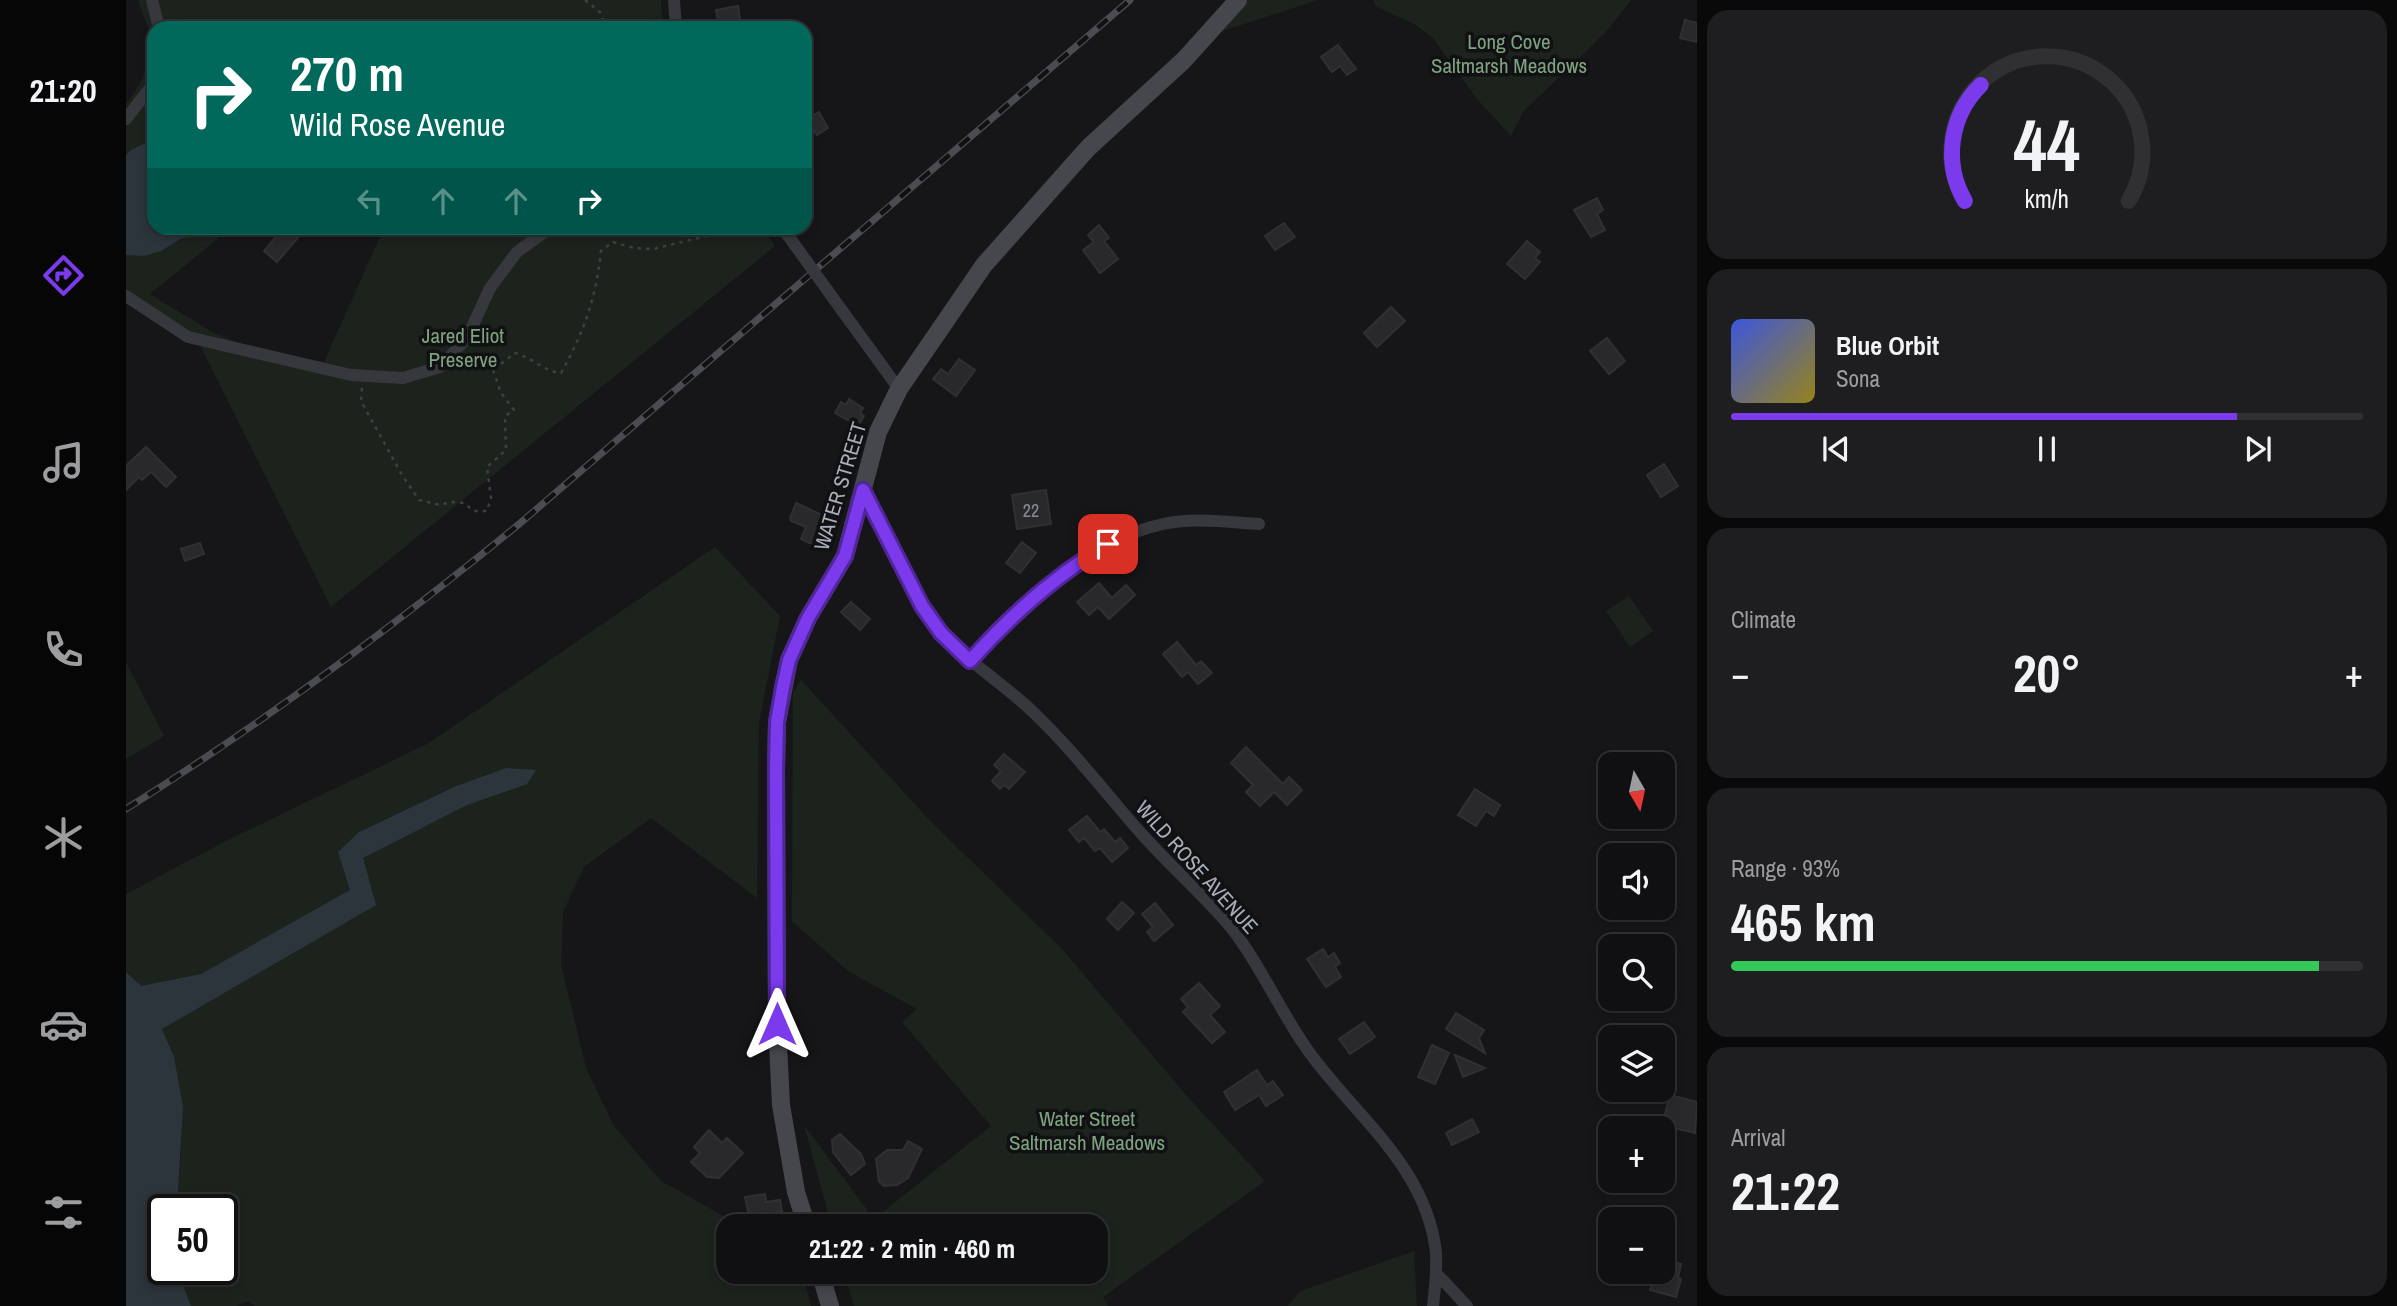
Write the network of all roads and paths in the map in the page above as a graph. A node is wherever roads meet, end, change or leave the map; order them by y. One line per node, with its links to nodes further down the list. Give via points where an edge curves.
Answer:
1 (152, 0): 5 (street)
2 (585, 0): 6 (path, via 601,13)
3 (674, 0): 7 (street)
4 (1238, 0): 15 (main road, WATER STREET, via 1184,60 1088,148 984,265)
5 (157, 21)
6 (603, 21)
7 (676, 21)
8 (147, 92): 9 (street)
9 (126, 119)
10 (540, 235): 14 (street, via 517,252 490,288 467,338 440,367 403,378)
11 (711, 235): 14 (path, via 653,249 613,242 601,251 596,291 562,373 515,353 492,367 500,393 514,410 505,416 506,450 487,467 491,498 486,511 474,511 464,503 440,505 419,500 361,401)
12 (787, 235): 15 (street, bridge)
13 (126, 296): 14 (street, via 188,337)
14 (362, 376)
15 (899, 389): 16 (main road, WATER STREET, via 878,432)
16 (863, 490): 18 (street, WILD ROSE AVENUE, via 922,606); 19 (main road, WATER STREET, via 845,556 789,660 777,722 781,1105)
17 (1259, 524): 18 (street, via 1164,523 1108,544 1030,601)
18 (970, 661): 20 (street, WILD ROSE AVENUE, via 1045,724 1234,932 1303,1044 1408,1173 1431,1227)
19 (803, 1214)
20 (1436, 1273): 23 (street, WILD ROSE AVENUE); 24 (street)
21 (824, 1284): 22 (main road)
22 (830, 1306)
23 (1433, 1306)
24 (1467, 1306)

